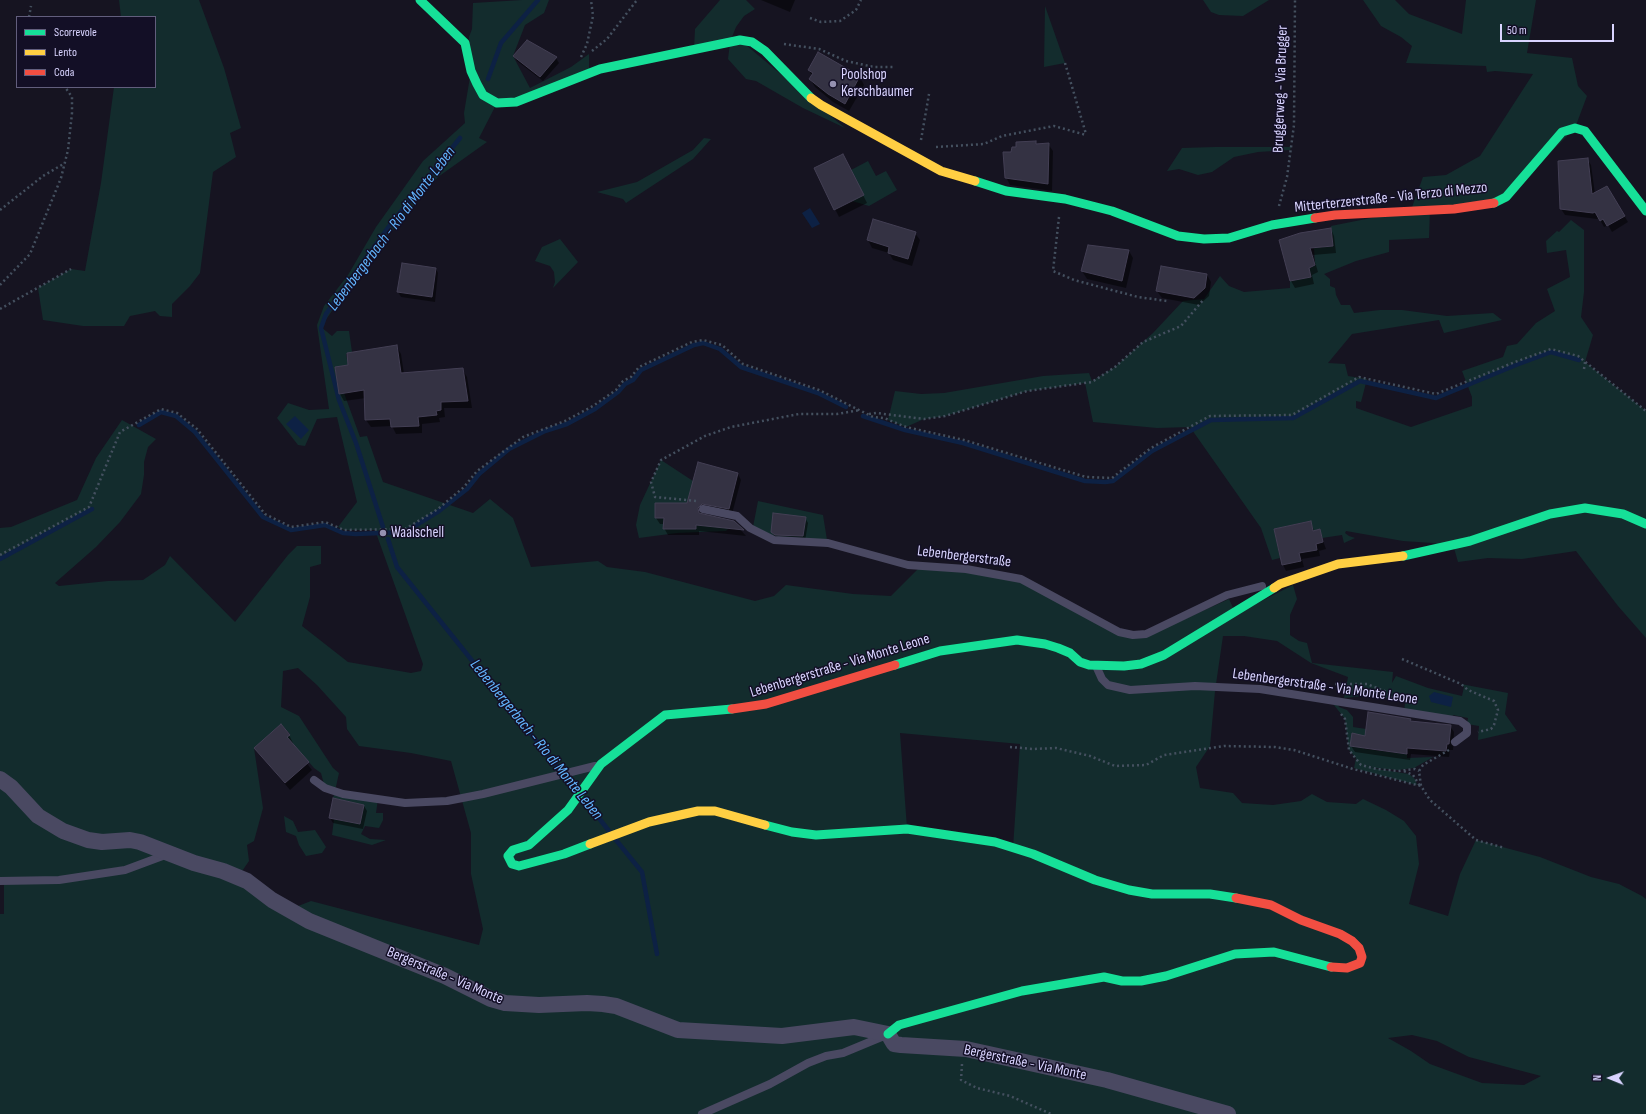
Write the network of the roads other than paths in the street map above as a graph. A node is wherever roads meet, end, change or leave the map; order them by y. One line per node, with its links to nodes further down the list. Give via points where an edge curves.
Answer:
1 (420, 0): 2 (street, Mitterterzerstraße - Via Terzo di Mezzo, via 465,42 477,84 483,95 497,103 516,102 600,69 740,40 752,42 765,51 806,94 821,105 941,171 1006,191 1065,199 1112,211 1153,228 1185,236 1204,239 1229,238 1243,236 1272,225 1335,215 1494,203 1506,197 1562,132 1575,128 1585,131)
2 (1646, 211)
3 (703, 509): 5 (lane, Lebenbergerstraße, via 737,516 750,528 774,540 828,543 908,565 966,569 1021,579 1119,632 1133,635 1146,634 1227,595 1268,584)
4 (1646, 524): 5 (street, Lebenbergerstraße - Via Monte Leone, via 1623,514 1585,508 1550,514 1464,543 1408,555 1338,564)
5 (1280, 584): 6 (street, Lebenbergerstraße - Via Monte Leone, via 1164,655 1141,664)
6 (1096, 665): 7 (lane, Lebenbergerstraße - Via Monte Leone, via 1102,679 1108,685 1130,690 1232,686 1460,721 1467,726 1467,733); 8 (street, Lebenbergerstraße - Via Monte Leone, via 1089,666 1070,653 1045,644 1017,640 940,651 766,704 664,715)
7 (1455, 742)
8 (601, 764): 10 (lane, Lebenbergerstraße - Via Monte Leone, via 447,801 405,803 343,794 325,788); 13 (street, Lebenbergerstraße - Via Monte Leone, via 568,810 529,845 513,850 508,856 512,864 519,866 564,854 649,822 698,811 715,811 792,832 816,835 907,829 995,842 1033,854 1095,880 1130,890 1152,894 1210,894 1271,905 1301,920 1340,934 1359,948 1362,957 1360,963 1347,968 1337,968 1274,952 1235,954 1141,982 1104,977 1022,991 899,1025)
9 (0, 779): 11 (street, Bergerstraße - Via Monte, via 38,816 63,832 102,842 130,840)
10 (314, 780)
11 (170, 853): 12 (lane, via 125,870 59,880); 13 (street, Bergerstraße - Via Monte, via 247,881 272,900 309,921 505,1003 586,1003 616,1006 678,1030 782,1036 854,1027)
12 (0, 880)
13 (888, 1034): 14 (lane, via 842,1053 808,1063 770,1084); 15 (street, Bergerstraße - Via Monte, via 894,1044 901,1046 966,1049 1107,1080)
14 (702, 1114)
15 (1228, 1114)

